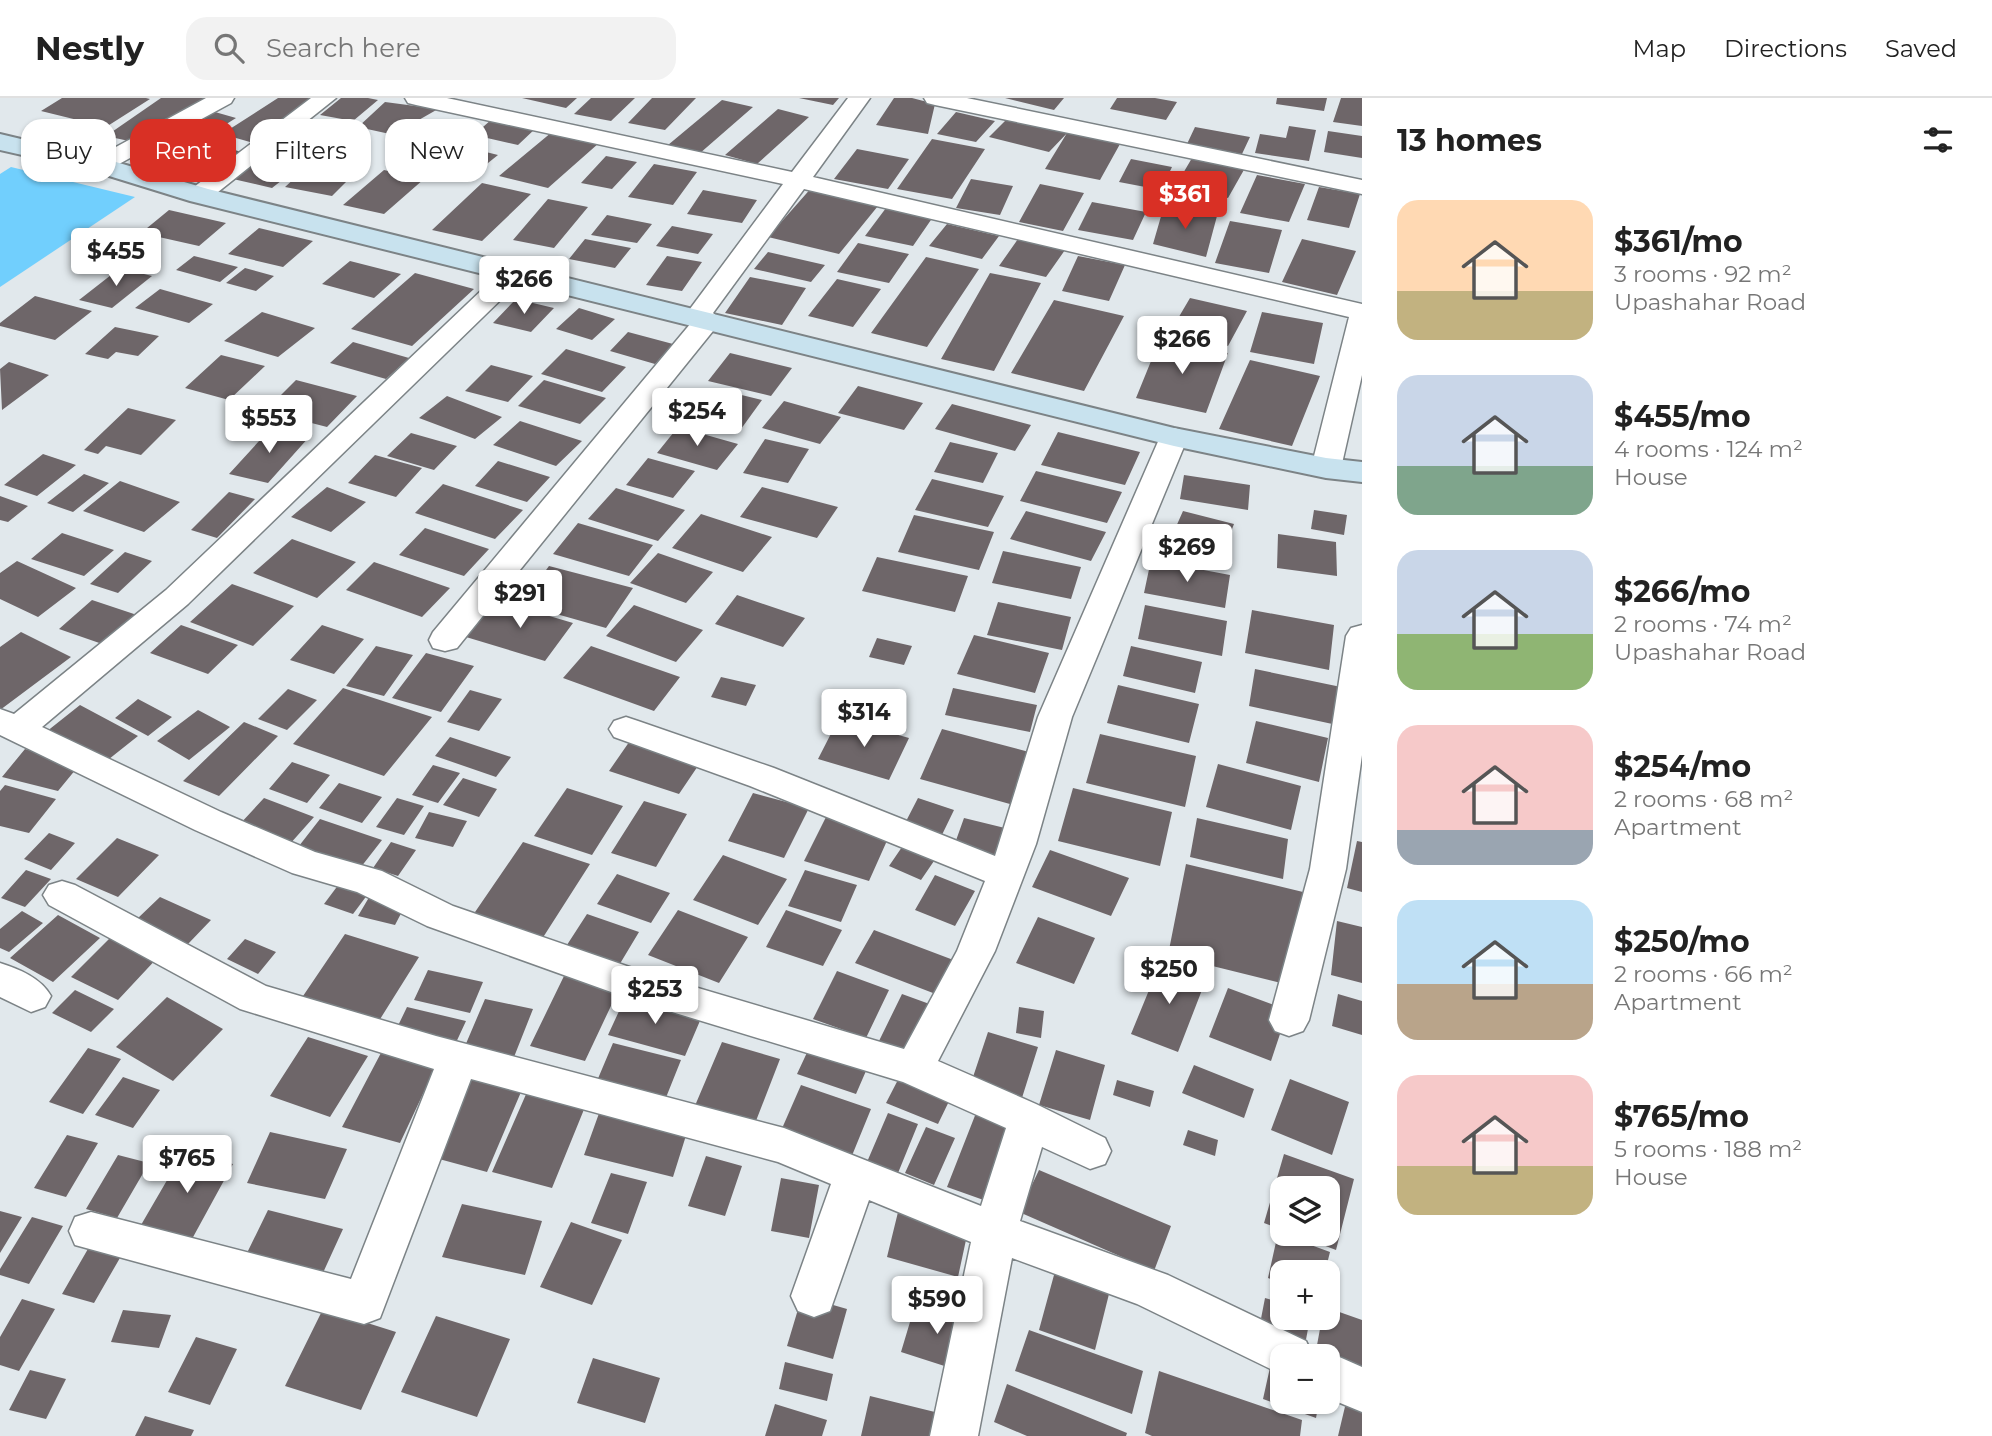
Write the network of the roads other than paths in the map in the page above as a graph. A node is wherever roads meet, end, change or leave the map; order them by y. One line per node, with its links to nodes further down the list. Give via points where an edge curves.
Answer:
1 (223, 98): 8 (street)
2 (325, 98): 12 (street)
3 (416, 98): 10 (street)
4 (859, 98): 10 (street)
5 (936, 98): 11 (street)
6 (0, 142): 7 (street)
7 (21, 147)
8 (116, 156)
9 (116, 170): 12 (street)
10 (797, 180): 14 (street); 15 (street)
11 (1362, 187)
12 (199, 195): 13 (street)
13 (515, 272): 14 (street); 22 (street, via 177,597)
14 (703, 318): 16 (street); 21 (street)
15 (1361, 322): 17 (street)
16 (1174, 437): 17 (street); 24 (street, via 1055,718)
17 (1326, 468): 18 (street); 19 (street)
18 (1362, 471)
19 (1362, 479)
20 (1362, 636): 26 (street, via 1328,869)
21 (445, 639)
22 (8, 725): 28 (street, via 208,821 305,863 369,881 440,916 639,986)
23 (626, 729): 24 (street, via 762,777)
24 (1006, 875): 28 (street, via 976,951)
25 (62, 895): 27 (street, via 254,998)
26 (1289, 1020)
27 (458, 1059): 31 (street, via 784,1146); 32 (street, via 364,1303)
28 (914, 1069): 29 (street)
29 (1029, 1120): 30 (street); 33 (street)
30 (1090, 1152)
31 (856, 1175): 33 (street); 34 (street)
32 (90, 1231)
33 (995, 1232): 35 (street, via 1152,1289); 38 (street)
34 (814, 1296)
35 (1270, 1346)
36 (1340, 1380): 37 (street)
37 (1362, 1390)
38 (954, 1436)

